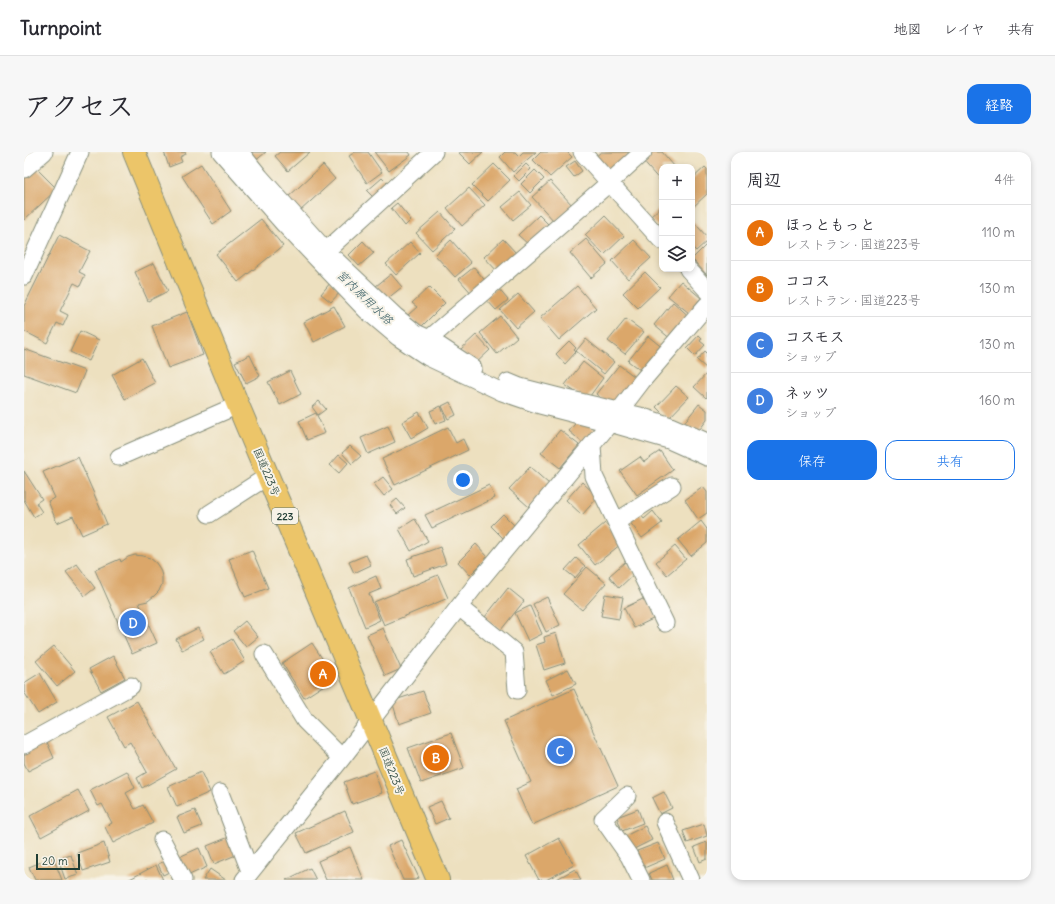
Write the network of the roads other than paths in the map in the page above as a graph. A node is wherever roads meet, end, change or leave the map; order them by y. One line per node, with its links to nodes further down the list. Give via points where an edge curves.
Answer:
1 (44, 152): 9 (street)
2 (80, 152): 14 (street)
3 (134, 152): 18 (highway, 国道223号 / 223)
4 (221, 152): 19 (street, via 284,224 366,310 398,337 428,357 502,392 540,405)
5 (240, 152): 12 (street)
6 (434, 152): 12 (street)
7 (582, 152): 10 (street)
8 (643, 152): 10 (street)
9 (24, 168)
10 (609, 183): 11 (street); 17 (street)
11 (659, 238)
12 (326, 251): 17 (street, via 395,316 416,333)
13 (691, 272): 15 (street)
14 (24, 276)
15 (707, 290)
16 (707, 305): 19 (street)
17 (429, 339): 19 (street, via 474,369)
18 (238, 405): 23 (street); 24 (highway, 国道223号 / 223)
19 (614, 417): 20 (street, via 640,416); 21 (street); 22 (street)
20 (707, 442)
21 (592, 445): 27 (street, via 594,476); 28 (street)
22 (707, 457)
23 (119, 458)
24 (268, 476): 26 (street); 33 (highway, 国道223号 / 223)
25 (672, 486): 27 (street)
26 (209, 514)
27 (616, 522): 29 (street)
28 (459, 607): 32 (street, via 514,652); 33 (street)
29 (665, 623)
30 (264, 654): 35 (street, via 305,721)
31 (131, 686): 34 (street)
32 (517, 690)
33 (370, 720): 35 (street); 42 (highway, 国道223号 / 223)
34 (24, 745)
35 (342, 758): 40 (street)
36 (220, 793): 40 (street)
37 (628, 796): 43 (street, via 603,818 629,856)
38 (665, 822): 44 (street)
39 (162, 840): 41 (street)
40 (247, 875)
41 (183, 880)
42 (438, 880)
43 (641, 880)
44 (691, 880)

